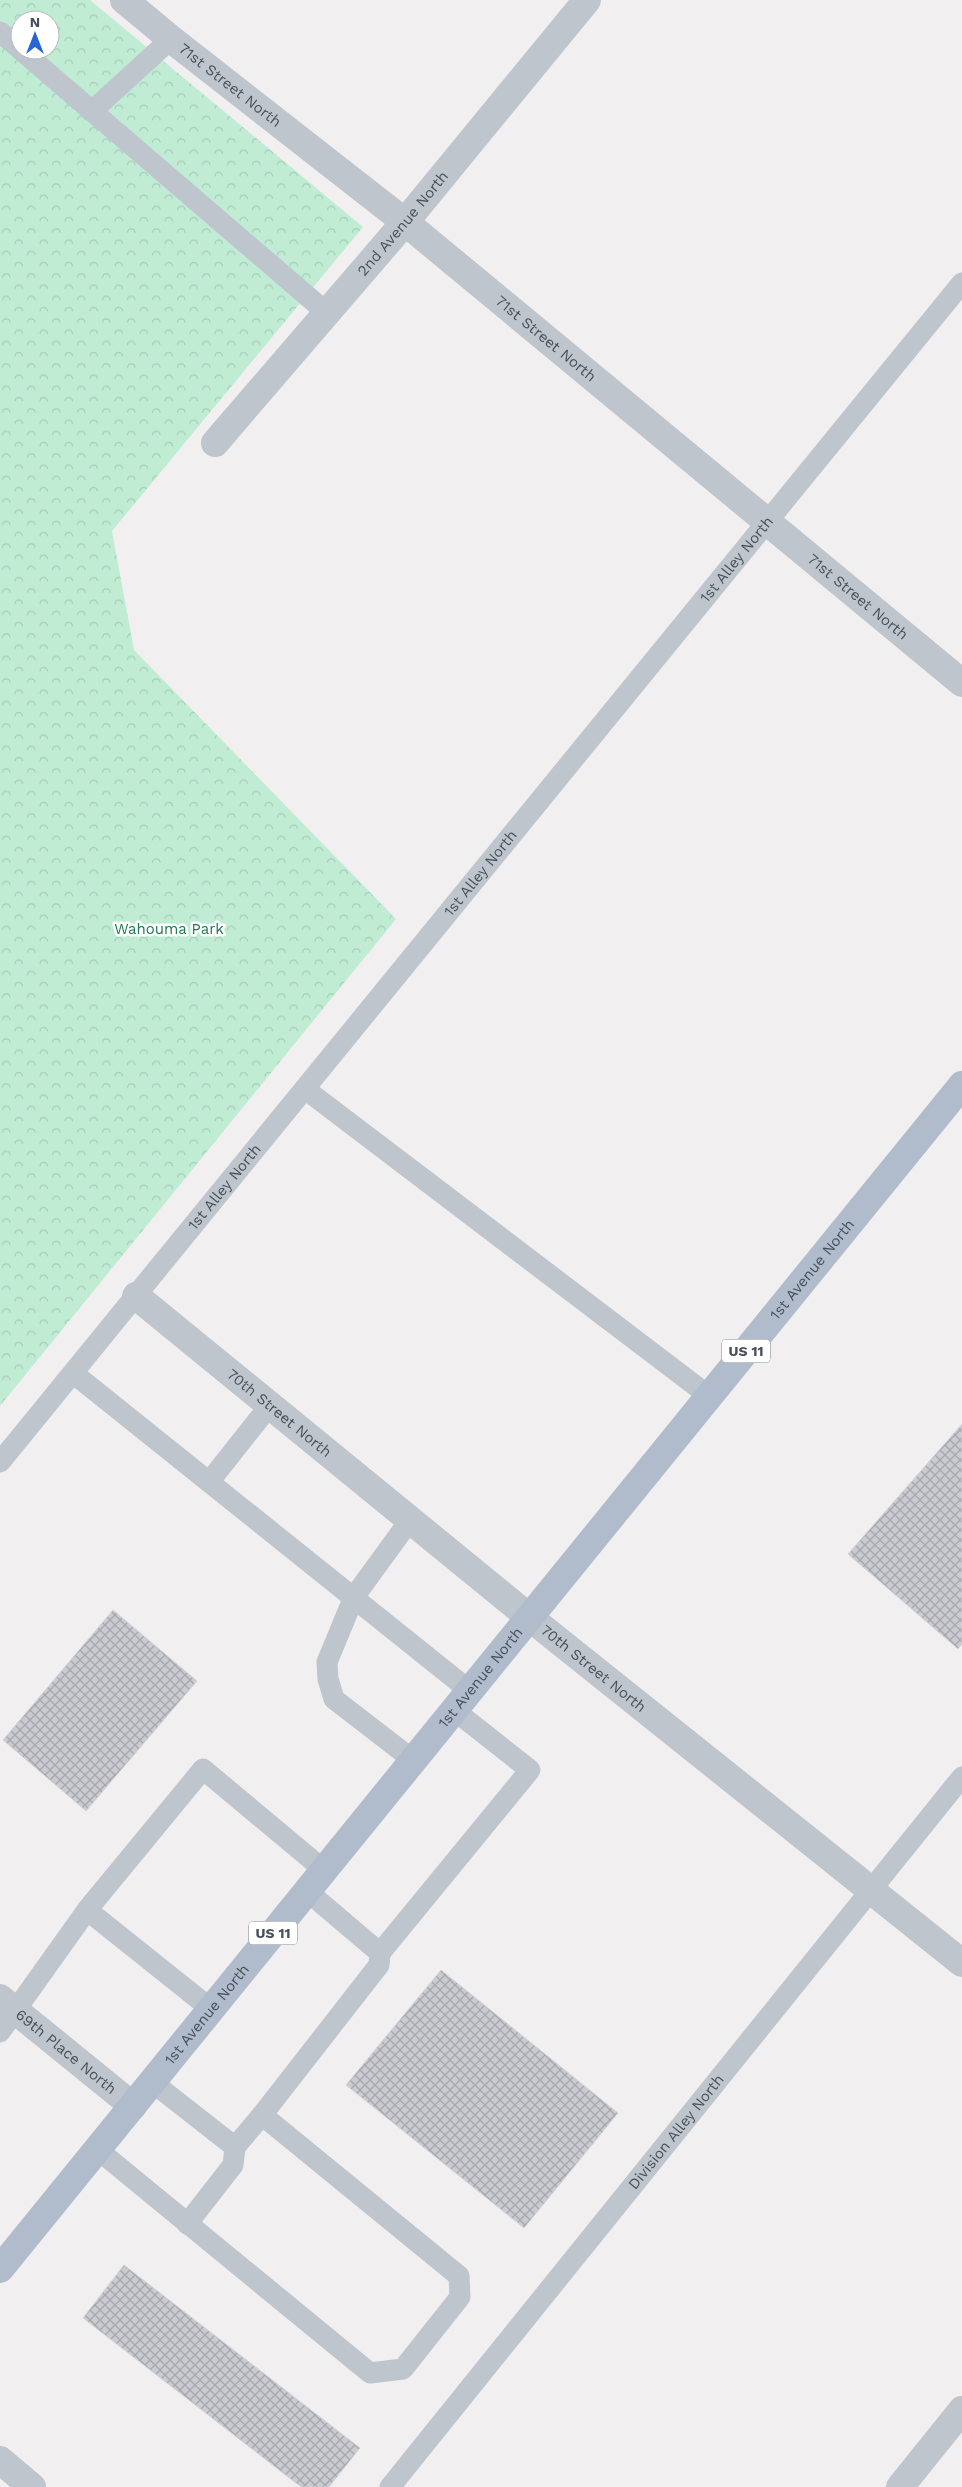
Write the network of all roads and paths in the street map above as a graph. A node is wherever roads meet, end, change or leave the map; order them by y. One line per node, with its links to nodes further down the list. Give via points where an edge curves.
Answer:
1 (124, 0): 4 (street, 71st Street North)
2 (587, 0): 8 (street, 2nd Avenue North)
3 (0, 32): 5 (lane)
4 (171, 39): 7 (lane); 8 (street, 71st Street North)
5 (10, 40)
6 (34, 60): 7 (lane)
7 (92, 111): 10 (lane)
8 (405, 222): 10 (street, 2nd Avenue North); 12 (street, 71st Street North)
9 (962, 283): 12 (lane, 1st Alley North)
10 (327, 313): 11 (street, 2nd Avenue North)
11 (215, 443)
12 (767, 522): 13 (street, 71st Street North); 15 (lane, 1st Alley North)
13 (962, 683)
14 (962, 1085): 18 (main road, 1st Avenue North / US 11)
15 (305, 1089): 16 (lane, 1st Alley North); 18 (lane)
16 (136, 1296): 17 (lane, 1st Alley North); 19 (street, 70th Street North)
17 (73, 1373): 20 (lane, 1st Alley North); 21 (lane)
18 (709, 1396): 24 (main road, 1st Avenue North / US 11)
19 (270, 1405): 21 (lane); 22 (street, 70th Street North)
20 (0, 1462)
21 (209, 1482): 23 (lane)
22 (410, 1520): 23 (lane); 24 (street, 70th Street North)
23 (354, 1597): 25 (lane); 26 (lane, via 327,1662 334,1699)
24 (529, 1617): 25 (main road, 1st Avenue North / US 11); 29 (street, 70th Street North)
25 (462, 1700): 26 (main road, 1st Avenue North / US 11); 32 (lane, via 530,1770)
26 (413, 1760): 28 (main road, 1st Avenue North / US 11)
27 (962, 1777): 29 (lane, Division Alley North)
28 (324, 1870): 30 (main road, 1st Avenue North / US 11); 31 (lane, via 203,1769)
29 (870, 1889): 33 (street, 70th Street North); 47 (lane, Division Alley North)
30 (307, 1891): 32 (lane); 35 (main road, 1st Avenue North / US 11)
31 (87, 1910): 34 (lane); 35 (lane)
32 (380, 1953): 39 (lane, via 379,1965)
33 (962, 1963)
34 (8, 2005): 36 (lane); 38 (street, 69th Place North)
35 (211, 2009): 37 (main road, 1st Avenue North / US 11)
36 (0, 2032)
37 (152, 2082): 38 (main road, 1st Avenue North / US 11); 40 (lane)
38 (133, 2106): 41 (main road, 1st Avenue North / US 11)
39 (262, 2115): 40 (lane); 42 (lane, via 458,2276 460,2296 403,2368 370,2374)
40 (235, 2147): 42 (lane, via 233,2165)
41 (97, 2149): 42 (lane); 43 (main road, 1st Avenue North / US 11)
42 (187, 2224)
43 (0, 2269)
44 (962, 2410): 48 (street)
45 (0, 2460): 46 (street)
46 (32, 2487)
47 (390, 2487)
48 (900, 2487)

